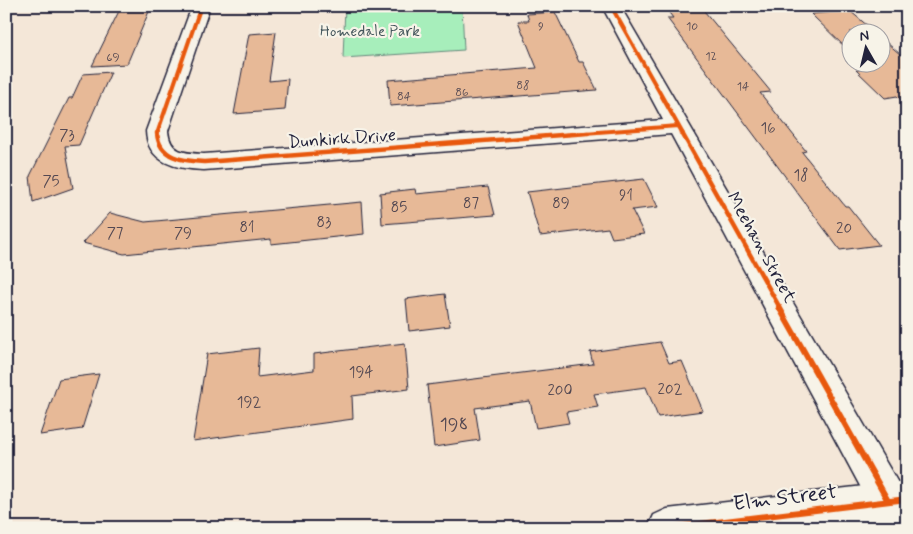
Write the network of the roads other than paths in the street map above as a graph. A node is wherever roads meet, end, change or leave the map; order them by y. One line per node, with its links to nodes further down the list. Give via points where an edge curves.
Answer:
1 (201, 6): 5 (street, Dunkirk Drive, via 157,131 161,148 180,160 204,162)
2 (611, 6): 5 (street, Meehan Street)
3 (903, 6): 4 (street)
4 (907, 9)
5 (678, 126): 6 (street, Meehan Street)
6 (899, 509): 7 (street, Elm Street)
7 (667, 528)

